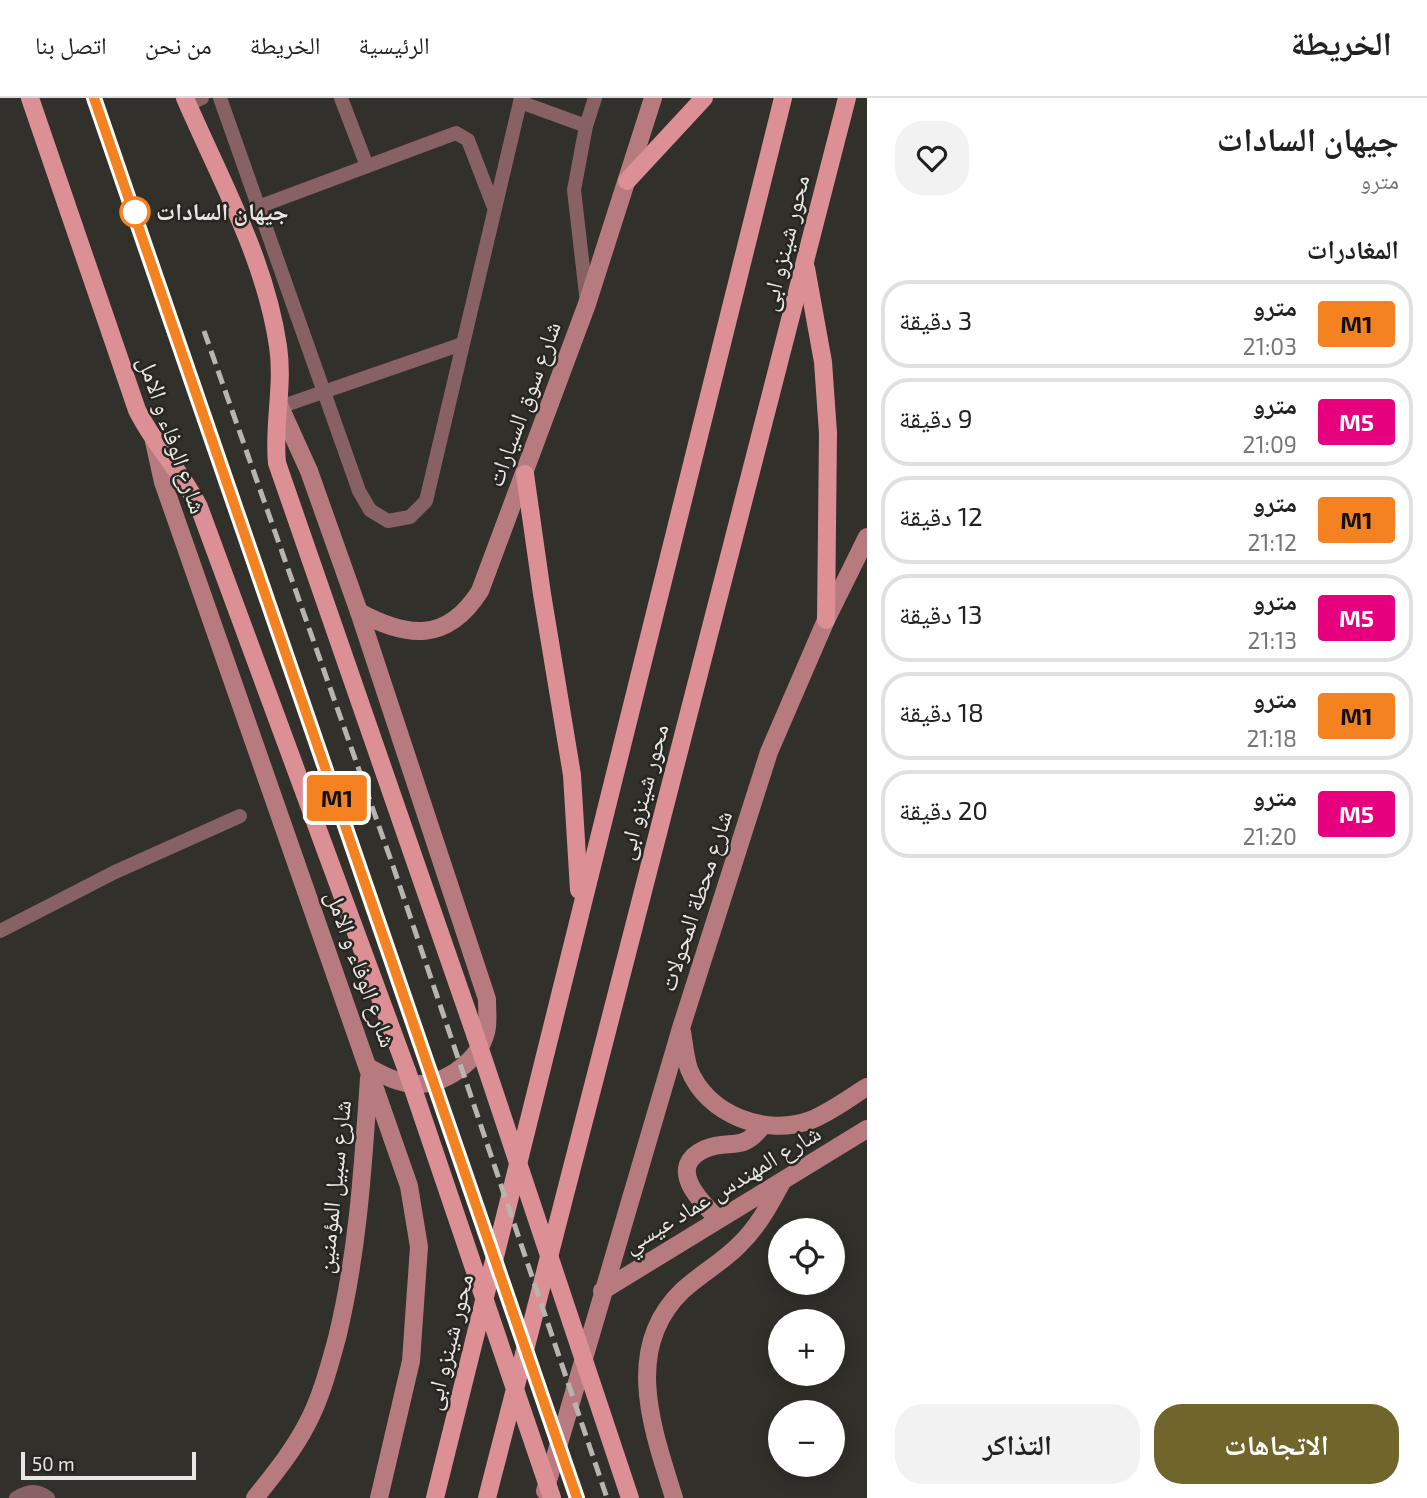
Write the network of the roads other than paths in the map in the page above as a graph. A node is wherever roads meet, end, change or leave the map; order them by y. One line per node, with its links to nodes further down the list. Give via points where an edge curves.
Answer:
1 (30, 98): 21 (main road, شارع الوفاء و الامل, via 134,401)
2 (220, 98): 15 (lane)
3 (341, 98): 12 (lane)
4 (595, 98): 11 (lane)
5 (653, 98): 13 (street, شارع سوق السيارات)
6 (704, 98): 13 (main road)
7 (783, 98): 27 (main road, محور شينزو ابى)
8 (847, 98): 16 (main road, محور شينزو ابى)
9 (191, 100): 20 (main road, شارع الوفاء و الامل, via 266,291 278,348)
10 (521, 100): 11 (lane); 14 (lane)
11 (586, 126): 17 (lane, via 573,190)
12 (367, 166): 14 (lane, via 456,133 464,135); 15 (lane)
13 (627, 181): 17 (street, شارع سوق السيارات)
14 (494, 206): 18 (lane)
15 (258, 207): 19 (lane)
16 (805, 264): 25 (main road, via 823,362 828,433); 42 (main road, محور شينزو ابى)
17 (587, 304): 22 (street, شارع سوق السيارات)
18 (462, 344): 19 (lane); 19 (lane, via 426,501 410,517 388,521 370,510)
19 (324, 394): 20 (lane)
20 (280, 407): 24 (street, شارع الوفاء و الامل, via 309,471); 45 (main road, bridge, via 275,444 282,481 476,1037)
21 (153, 441): 30 (street, شارع الوفاء و الامل, via 167,495); 44 (main road, bridge, via 199,508 407,1071)
22 (526, 474): 24 (street, شارع سوق السيارات, via 480,591 461,615 434,629 410,632 387,627); 27 (main road, via 572,775)
23 (867, 537): 25 (street, شارع محطة المحولات)
24 (359, 612): 30 (street, شارع الوفاء و الامل, via 487,999 486,1029 474,1056 451,1076 422,1084 393,1080)
25 (826, 620): 29 (street, شارع محطة المحولات, via 769,752)
26 (240, 816): 28 (lane, via 115,872)
27 (579, 919): 41 (main road, محور شينزو ابى)
28 (0, 931)
29 (681, 1028): 32 (street, شارع المهندس عماد عيسي, via 689,1068 706,1095 732,1115); 36 (street, شارع محطة المحولات)
30 (370, 1068): 39 (street, شارع سبيل المؤمنين, via 359,1223 329,1367 308,1422); 40 (street, via 409,1186 419,1247 411,1361)
31 (867, 1087): 32 (street, شارع المهندس عماد عيسي, via 810,1120)
32 (763, 1125): 35 (street, via 746,1142 706,1149 692,1161 687,1178 690,1187)
33 (867, 1129): 34 (street, شارع المهندس عماد عيسي)
34 (782, 1182): 35 (street, شارع المهندس عماد عيسي); 46 (street, via 741,1244 682,1291 661,1316 649,1349 645,1385)
35 (718, 1219): 36 (street, شارع المهندس عماد عيسي)
36 (602, 1291): 43 (street, شارع محطة المحولات)
37 (16, 1498): 38 (lane, via 31,1491)
38 (48, 1498)
39 (255, 1498)
40 (379, 1498)
41 (435, 1498)
42 (487, 1498)
43 (543, 1498)
44 (552, 1498)
45 (630, 1498)
46 (674, 1498)

